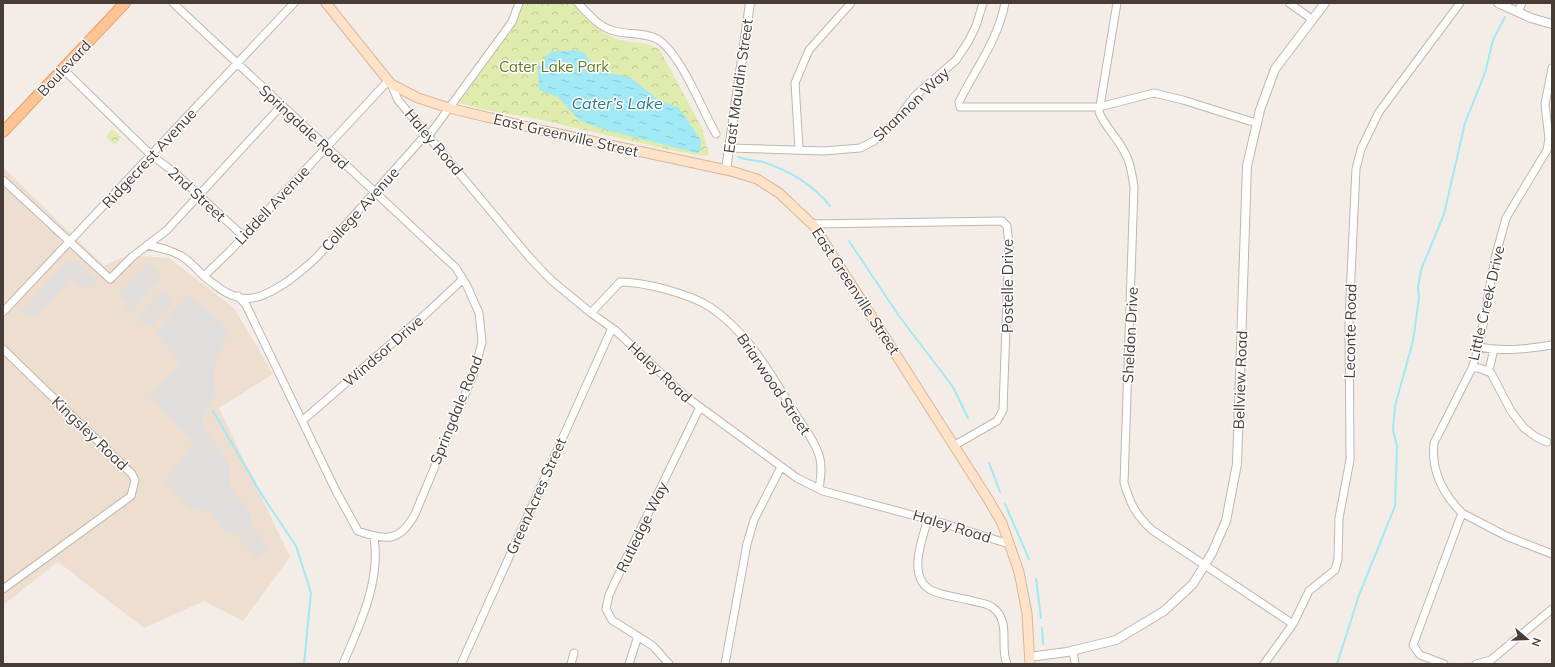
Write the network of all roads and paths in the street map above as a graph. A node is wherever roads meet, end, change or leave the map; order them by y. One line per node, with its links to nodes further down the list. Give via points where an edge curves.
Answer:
1 (125, 3): 22 (main road, Boulevard)
2 (173, 3): 20 (street, Springdale Road)
3 (294, 3): 20 (street, Ridgecrest Avenue)
4 (326, 3): 23 (main road, East Greenville Street)
5 (520, 3): 26 (street, College Avenue, via 512,22)
6 (578, 3): 30 (street, via 602,26 613,31 650,36 668,48)
7 (750, 3): 33 (street, East Mauldin Street)
8 (850, 3): 34 (street, via 809,50 795,82)
9 (983, 3): 34 (street, Shannon Way, via 976,26 956,60 915,96 894,123 874,141 860,148 824,151)
10 (1005, 3): 25 (street, Shannon Way, via 999,28 991,46 959,105)
11 (1117, 3): 25 (street)
12 (1289, 3): 18 (street)
13 (1325, 3): 18 (street, Bellview Road)
14 (1460, 3): 73 (street, Leconte Road, via 1390,94 1361,149 1356,169 1349,320 1350,460 1339,518 1338,559 1335,570 1309,591)
15 (1498, 3): 17 (street)
16 (1522, 3): 17 (street)
17 (1518, 12): 19 (street)
18 (1313, 20): 27 (street, Bellview Road, via 1275,69)
19 (1552, 24)
20 (238, 64): 24 (street, Springdale Road); 36 (street, Ridgecrest Avenue)
21 (1552, 68): 28 (street, Little Creek Drive, via 1545,104)
22 (63, 69): 29 (main road, Boulevard); 36 (street, 2nd Street)
23 (390, 83): 26 (main road, East Greenville Street, via 418,98); 31 (street, Haley Road, via 398,100); 32 (street, Liddell Avenue)
24 (281, 106): 32 (street, Springdale Road); 40 (street)
25 (1099, 107): 27 (street, via 1154,94 1183,100); 68 (street, Sheldon Drive, via 1103,122 1125,153 1134,187 1124,483 1129,500 1138,516 1152,530)
26 (449, 108): 31 (street, College Avenue); 37 (main road, East Greenville Street)
27 (1256, 123): 68 (street, Bellview Road, via 1247,166 1237,464 1226,521)
28 (1550, 127): 35 (street, Little Creek Drive)
29 (3, 132)
30 (716, 134)
31 (428, 135): 39 (street, College Avenue); 49 (street, Haley Road, via 530,258 551,280)
32 (325, 148): 39 (street, Springdale Road); 42 (street, Liddell Avenue)
33 (729, 148): 34 (street, Shannon Way); 37 (street, East Mauldin Street)
34 (799, 149)
35 (1549, 150): 52 (street, Little Creek Drive, via 1506,218 1495,258)
36 (150, 155): 40 (street, 2nd Street, via 174,172); 43 (street, Ridgecrest Avenue)
37 (726, 170): 41 (main road, East Greenville Street, via 757,179 779,193)
38 (3, 180): 43 (street)
39 (375, 194): 46 (street, Springdale Road, via 456,268); 47 (street, College Avenue, via 302,271 257,297)
40 (199, 197): 42 (street, 2nd Street); 44 (street, via 167,230)
41 (812, 224): 60 (main road, East Greenville Street); 60 (street, Postelle Drive, via 1002,221 1007,226 1009,244 1004,410 997,421)
42 (243, 236): 45 (street, Liddell Avenue)
43 (69, 243): 44 (street, via 110,279); 48 (street, Ridgecrest Avenue)
44 (147, 245): 45 (street, College Avenue, via 164,248 186,258)
45 (204, 276): 47 (street, College Avenue)
46 (462, 278): 58 (street, Windsor Drive, via 430,311); 65 (street, Springdale Road, via 480,313 482,342 474,373 410,524 403,532 390,538)
47 (238, 296): 58 (street, Springdale Road, via 246,306)
48 (3, 312)
49 (591, 313): 50 (street, Haley Road); 62 (street, Briarwood Street, via 620,282 635,282 694,298 710,307 737,329 762,360 818,450 821,475)
50 (612, 328): 57 (street, Haley Road); 79 (street, GreenAcres Street)
51 (1552, 345): 54 (street, via 1521,350)
52 (1479, 347): 54 (street); 55 (street, Little Creek Drive)
53 (3, 349): 69 (street, Kingsley Road, via 121,463 135,480 131,496)
54 (1494, 350): 56 (street)
55 (1472, 368): 56 (street); 63 (street, Little Creek Drive, via 1439,431 1433,454 1434,468 1441,483)
56 (1487, 371): 59 (street, via 1494,378 1504,399 1524,428)
57 (700, 407): 61 (street, Haley Road); 74 (street, Rutledge Way, via 647,513 606,609 612,620)
58 (302, 421): 65 (street, Springdale Road, via 358,531)
59 (1550, 444)
60 (955, 445): 66 (main road, East Greenville Street, via 1002,523)
61 (782, 467): 62 (street, Haley Road, via 797,478); 83 (street, via 754,520 747,544)
62 (819, 488): 64 (street, Haley Road)
63 (1462, 513): 67 (street, via 1506,536); 87 (street, via 1413,645 1420,655)
64 (928, 519): 66 (street, Haley Road); 84 (street, via 917,567 919,576 933,591 992,606 1001,617 1004,626)
65 (374, 537): 78 (street, via 376,552 370,594)
66 (1009, 544): 77 (main road, East Greenville Street, via 1024,591)
67 (1552, 554)
68 (1204, 566): 73 (street, Sheldon Drive); 75 (street, Bellview Road, via 1193,584 1164,611 1116,640)
69 (3, 589)
70 (1552, 609): 71 (street)
71 (1545, 615): 72 (street); 88 (street, via 1491,660)
72 (1552, 620)
73 (1293, 624): 86 (street, Leconte Road)
74 (638, 636): 81 (street); 82 (street, via 653,646)
75 (1073, 650): 77 (street, Bellview Road); 85 (street)
76 (574, 653): 80 (street)
77 (1030, 661)
78 (343, 664)
79 (461, 664)
80 (571, 664)
81 (629, 664)
82 (669, 664)
83 (725, 664)
84 (1007, 664)
85 (1075, 664)
86 (1264, 664)
87 (1444, 664)
88 (1476, 664)

